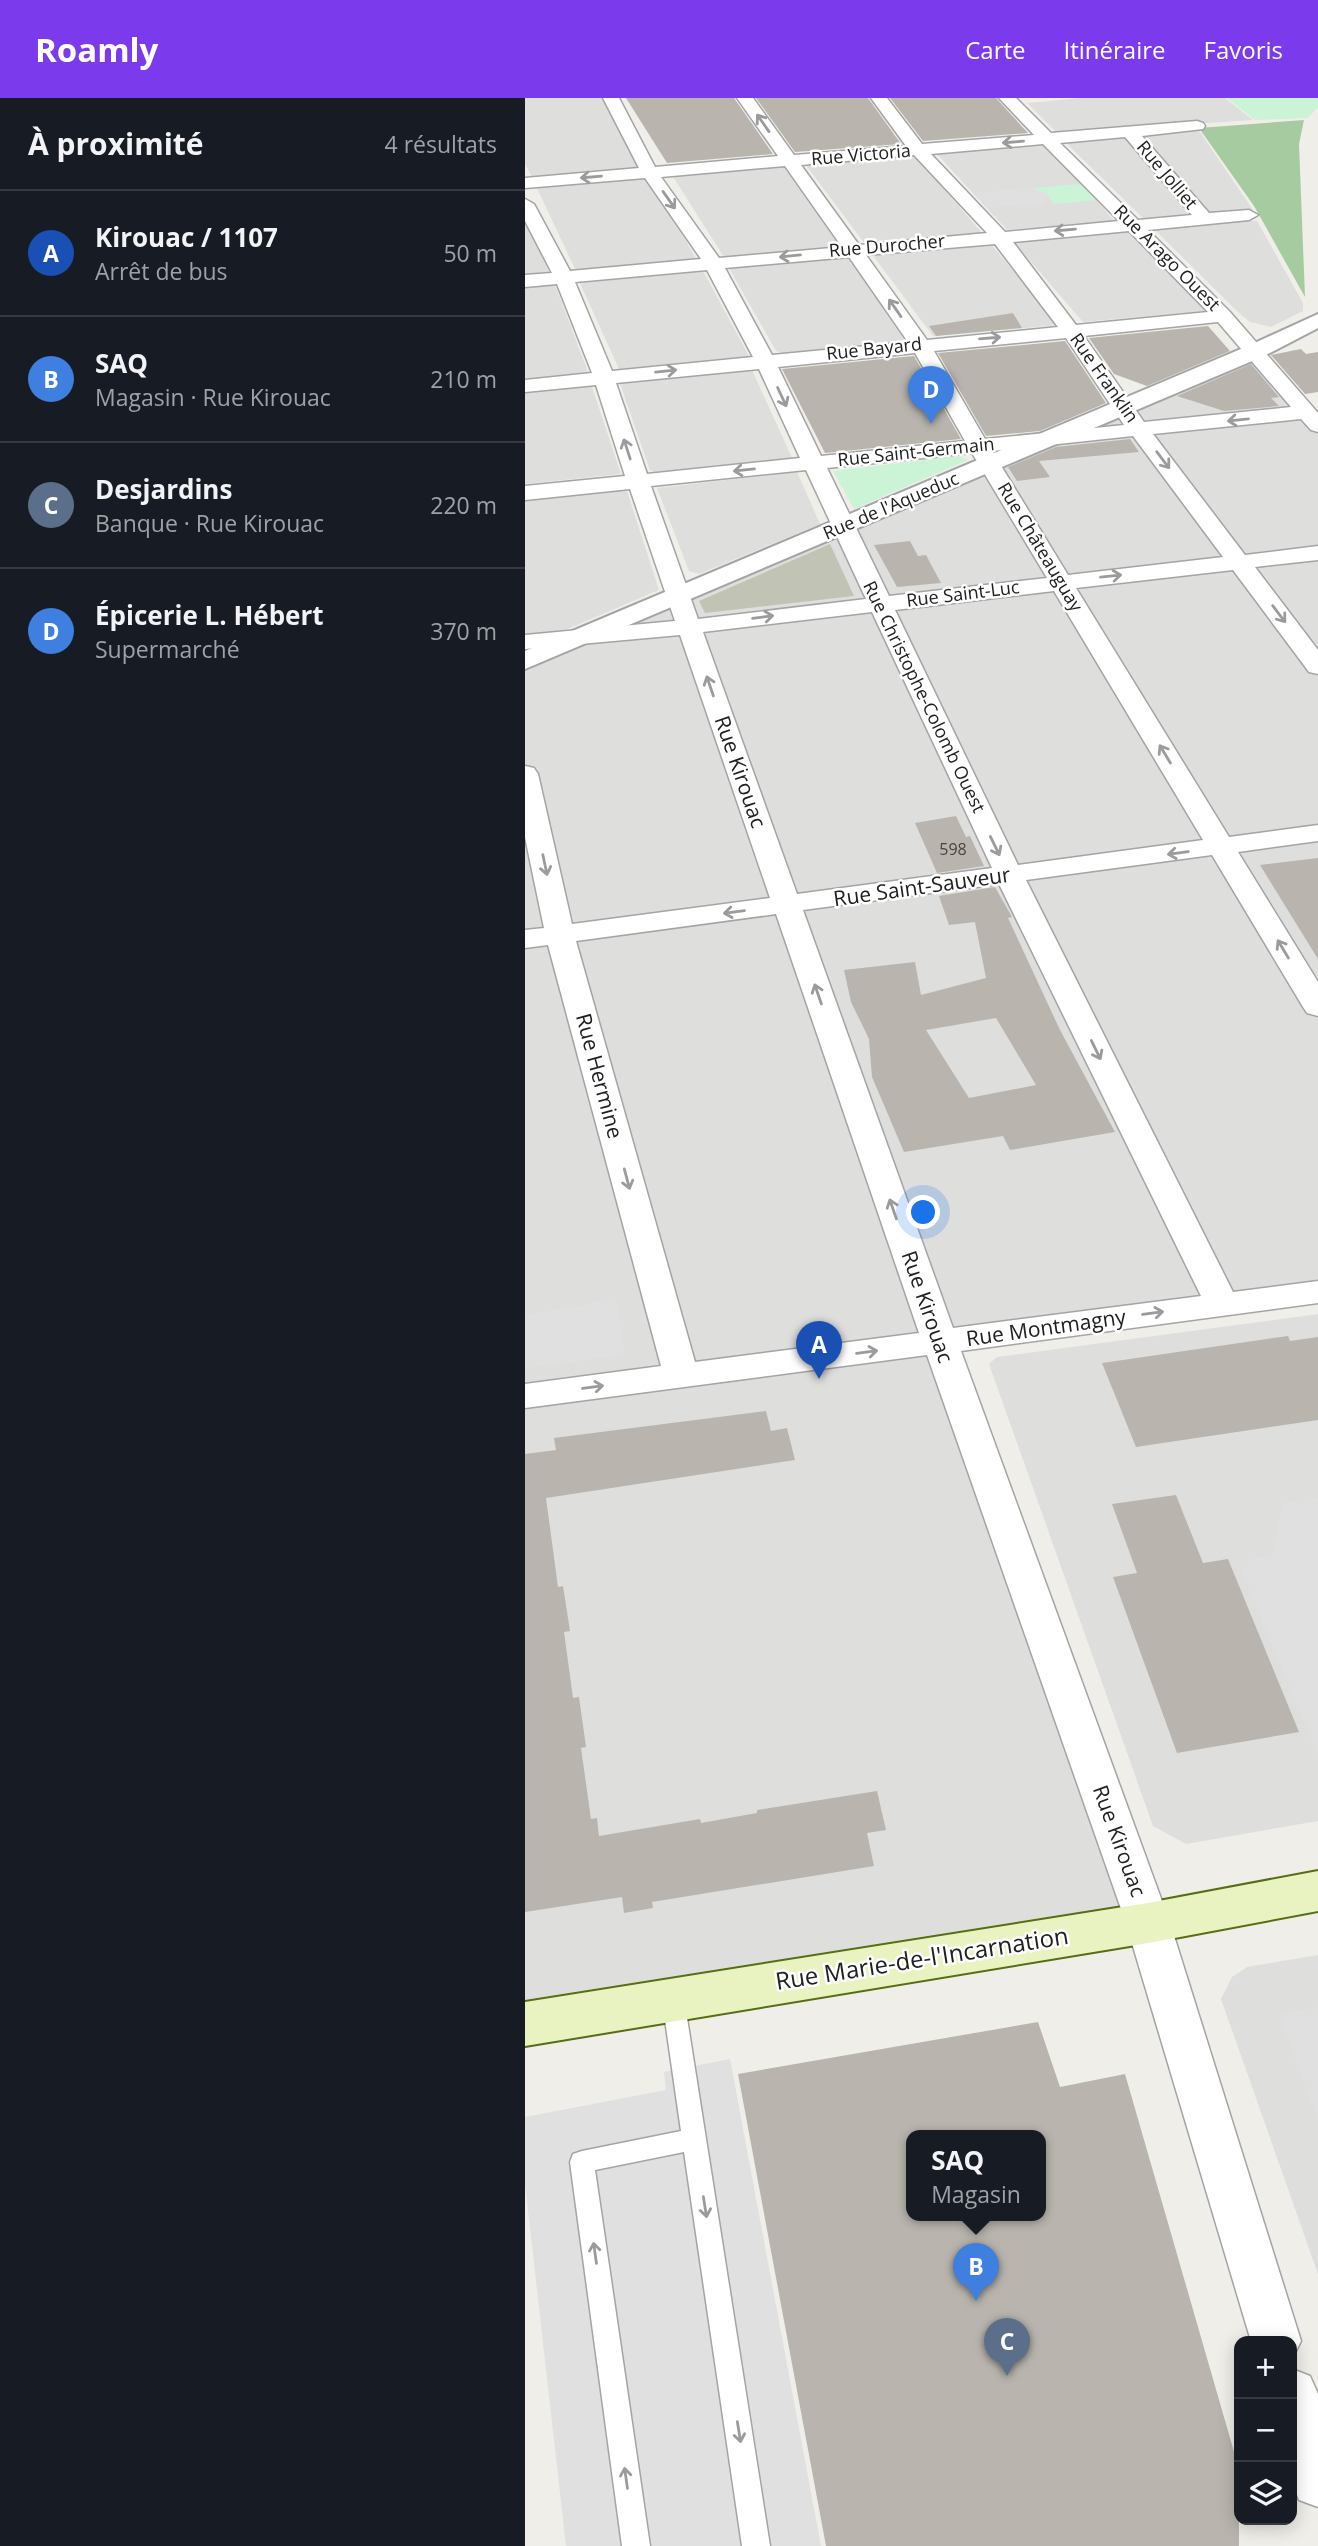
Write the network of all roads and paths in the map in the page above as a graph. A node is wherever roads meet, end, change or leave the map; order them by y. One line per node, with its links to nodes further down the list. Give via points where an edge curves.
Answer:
1 (611, 98): 11 (street, Rue Christophe-Colomb Ouest)
2 (745, 98): 10 (street, Rue Châteauguay, one-way to 2)
3 (879, 98): 9 (street, Rue Franklin)
4 (1009, 99): 5 (street); 8 (street, Rue Arago Ouest)
5 (1031, 99)
6 (1197, 126): 7 (street, Rue Victoria)
7 (1130, 132): 8 (street, Rue Victoria); 15 (street, Rue Jolliet)
8 (1048, 139): 9 (street, Rue Victoria, one-way to 9); 16 (street, Rue Arago Ouest)
9 (918, 150): 10 (street, Rue Victoria); 17 (street, Rue Franklin)
10 (789, 161): 11 (street, Rue Victoria); 18 (street, Rue Châteauguay)
11 (649, 172): 12 (street, Rue Victoria, one-way to 12); 19 (street, Rue Christophe-Colomb Ouest, one-way to 19)
12 (525, 183)
13 (525, 204): 20 (street, Rue Kirouac)
14 (1249, 215): 15 (street, Rue Durocher)
15 (1204, 218): 16 (street, Rue Durocher)
16 (1133, 224): 17 (street, Rue Durocher, one-way to 17); 22 (street, Rue Arago Ouest)
17 (999, 236): 18 (street, Rue Durocher); 24 (street, Rue Franklin)
18 (853, 250): 19 (street, Rue Durocher, one-way to 19); 25 (street, Rue Châteauguay, one-way to 18)
19 (713, 263): 20 (street, Rue Durocher); 27 (street, Rue Christophe-Colomb Ouest)
20 (564, 278): 21 (street, Rue Durocher); 28 (street, Rue Kirouac)
21 (525, 281)
22 (1223, 316): 24 (street, Rue Bayard); 26 (street, Rue Arago Ouest)
23 (1318, 320): 26 (street, Rue de l'Aqueduc)
24 (1071, 331): 25 (street, Rue Bayard, one-way to 24); 30 (street, Rue Franklin)
25 (920, 344): 27 (street, Rue Bayard); 34 (street, Rue Châteauguay)
26 (1256, 352): 30 (street, Rue de l'Aqueduc); 31 (street, Rue Arago Ouest)
27 (765, 361): 28 (street, Rue Bayard, one-way to 27); 35 (street, Rue Christophe-Colomb Ouest, one-way to 35)
28 (604, 377): 29 (street, Rue Bayard); 36 (street, Rue Kirouac, one-way to 28)
29 (525, 386)
30 (1122, 407): 32 (street, Rue Franklin); 33 (street, Rue de l'Aqueduc)
31 (1312, 419): 32 (street, one-way to 32)
32 (1141, 431): 33 (street); 40 (street, Rue Franklin, one-way to 40)
33 (1056, 437): 34 (street, Rue de l'Aqueduc)
34 (985, 455): 35 (street, Rue Saint-Germain); 38 (street, Rue de l'Aqueduc); 41 (street, Rue Châteauguay)
35 (812, 463): 36 (street, Rue Saint-Germain, one-way to 36); 38 (street, Rue Christophe-Colomb Ouest)
36 (638, 481): 37 (street, Rue Saint-Germain); 42 (street, Rue Kirouac)
37 (525, 493)
38 (842, 526): 42 (street, Rue de l'Aqueduc); 43 (street, Rue Christophe-Colomb Ouest)
39 (1318, 553): 40 (street, Rue Saint-Luc)
40 (1240, 562): 41 (street, Rue Saint-Luc, one-way to 40); 48 (street, Rue Franklin, one-way to 48)
41 (1061, 582): 43 (street, Rue Saint-Luc); 51 (street, Rue Châteauguay, one-way to 41)
42 (679, 598): 44 (street, Rue Kirouac); 45 (street, Rue de l'Aqueduc)
43 (879, 604): 44 (street, Rue Saint-Luc, one-way to 43); 52 (street, Rue Christophe-Colomb Ouest, one-way to 52)
44 (689, 626): 45 (street, Rue Saint-Luc); 53 (street, Rue Kirouac, one-way to 44)
45 (591, 634): 46 (street, Rue Saint-Luc); 47 (street, Rue de l'Aqueduc)
46 (525, 642)
47 (525, 661)
48 (1318, 667)
49 (525, 774): 54 (street, Rue Hermine, one-way to 54)
50 (1318, 833): 51 (street, Rue Saint-Sauveur)
51 (1222, 847): 52 (street, Rue Saint-Sauveur, one-way to 52); 56 (street, Rue Châteauguay, one-way to 51)
52 (1009, 875): 53 (street, Rue Saint-Sauveur); 58 (street, Rue Christophe-Colomb Ouest, one-way to 58)
53 (787, 906): 54 (street, Rue Saint-Sauveur, one-way to 54); 59 (street, Rue Kirouac, one-way to 53)
54 (559, 934): 55 (street, Rue Saint-Sauveur); 60 (street, Rue Hermine, one-way to 60)
55 (525, 939)
56 (1318, 1007)
57 (1318, 1292): 58 (street, Rue Montmagny)
58 (1222, 1304): 59 (street, Rue Montmagny, one-way to 58)
59 (940, 1342): 60 (street, Rue Montmagny, one-way to 59); 63 (street, Rue Kirouac)
60 (681, 1375): 61 (street, Rue Montmagny, one-way to 60)
61 (525, 1396)
62 (1318, 1891): 63 (main road, Rue Marie-de-l'Incarnation)
63 (1148, 1923): 64 (main road, Rue Marie-de-l'Incarnation); 67 (street, Rue Kirouac)
64 (673, 2000): 65 (main road, Rue Marie-de-l'Incarnation); 66 (lane)
65 (525, 2024)
66 (695, 2139): 70 (lane, one-way to 66, via 582,2162); 71 (lane, one-way to 71)
67 (1274, 2336)
68 (1293, 2399): 69 (street)
69 (1318, 2481)
70 (636, 2546)
71 (756, 2546)

